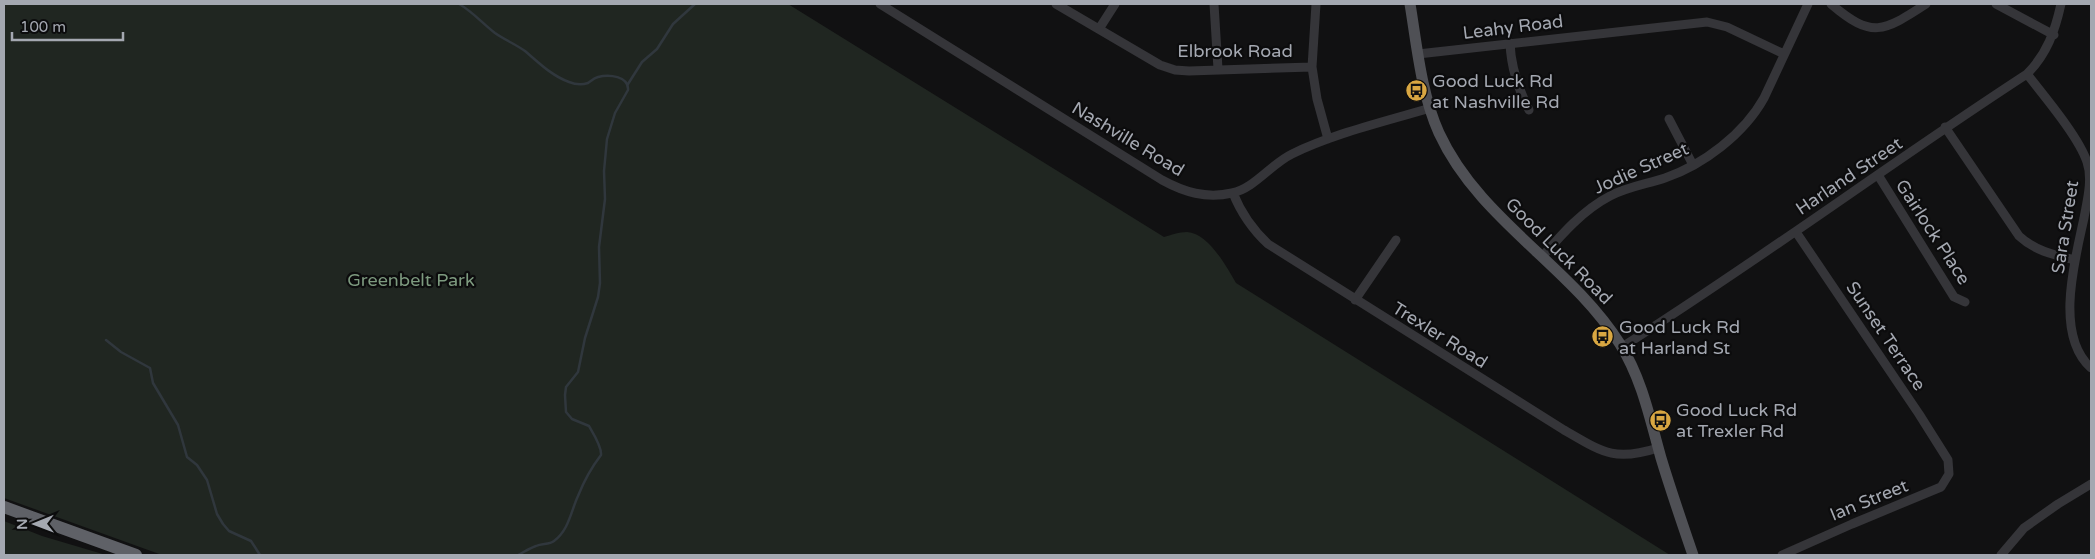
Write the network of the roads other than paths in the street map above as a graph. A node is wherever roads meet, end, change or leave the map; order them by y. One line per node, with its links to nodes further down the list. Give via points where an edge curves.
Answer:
1 (880, 4): 27 (street, Nashville Road, via 1178,189 1199,195)
2 (1056, 4): 12 (street, Elbrook Road)
3 (1115, 4): 12 (street)
4 (1214, 4): 18 (street)
5 (1316, 4): 17 (street)
6 (1410, 4): 15 (main road, Good Luck Road)
7 (1808, 4): 16 (street, Jodie Street)
8 (1831, 4): 9 (street, via 1863,26 1877,28 1891,24)
9 (1926, 4)
10 (1996, 4): 13 (street)
11 (2062, 4): 13 (street, Harland Street)
12 (1099, 29): 18 (street, Elbrook Road, via 1160,65 1189,71)
13 (2054, 35): 19 (street, Harland Street)
14 (1510, 43): 15 (street, Leahy Road); 16 (street, Leahy Road, via 1707,22 1727,27); 21 (street, via 1514,76)
15 (1418, 54): 20 (main road, Good Luck Road)
16 (1784, 54): 25 (street, Jodie Street, via 1750,120)
17 (1312, 66): 18 (street, Elbrook Road); 24 (street)
18 (1218, 69)
19 (2027, 74): 23 (street, Harland Street); 31 (street, Sara Street, via 2067,127 2088,162 2087,201)
20 (1430, 108): 24 (street, Nashville Road); 30 (main road, Good Luck Road, via 1443,141 1467,179 1498,216)
21 (1529, 110)
22 (1669, 119): 25 (street)
23 (1945, 127): 26 (street, Harland Street); 31 (street, via 2019,236 2038,250)
24 (1328, 139): 27 (street, Nashville Road, via 1282,159)
25 (1693, 166): 30 (street, Jodie Street, via 1604,199 1571,225)
26 (1878, 175): 28 (street, Harland Street); 33 (street, Gairlock Place, via 1954,298)
27 (1233, 193): 32 (street, Trexler Road, via 1250,226 1268,244)
28 (1796, 232): 34 (street, Harland Street); 37 (street, Sunset Terrace)
29 (1396, 240): 32 (street)
30 (1542, 257): 34 (main road, Good Luck Road, via 1602,317)
31 (2075, 260): 35 (street, Sara Street, via 2071,325 2081,356)
32 (1354, 300): 36 (street, Trexler Road, via 1603,451 1628,455)
33 (1965, 302)
34 (1622, 347): 36 (main road, Good Luck Road, via 1644,397)
35 (2091, 368)
36 (1658, 448): 41 (main road, Good Luck Road)
37 (1948, 460): 42 (street, Ian Street, via 1949,474 1941,487)
38 (2091, 484): 43 (street, via 2024,528)
39 (4, 507): 40 (highway)
40 (136, 555)
41 (1693, 555)
42 (1782, 555)
43 (2001, 555)

